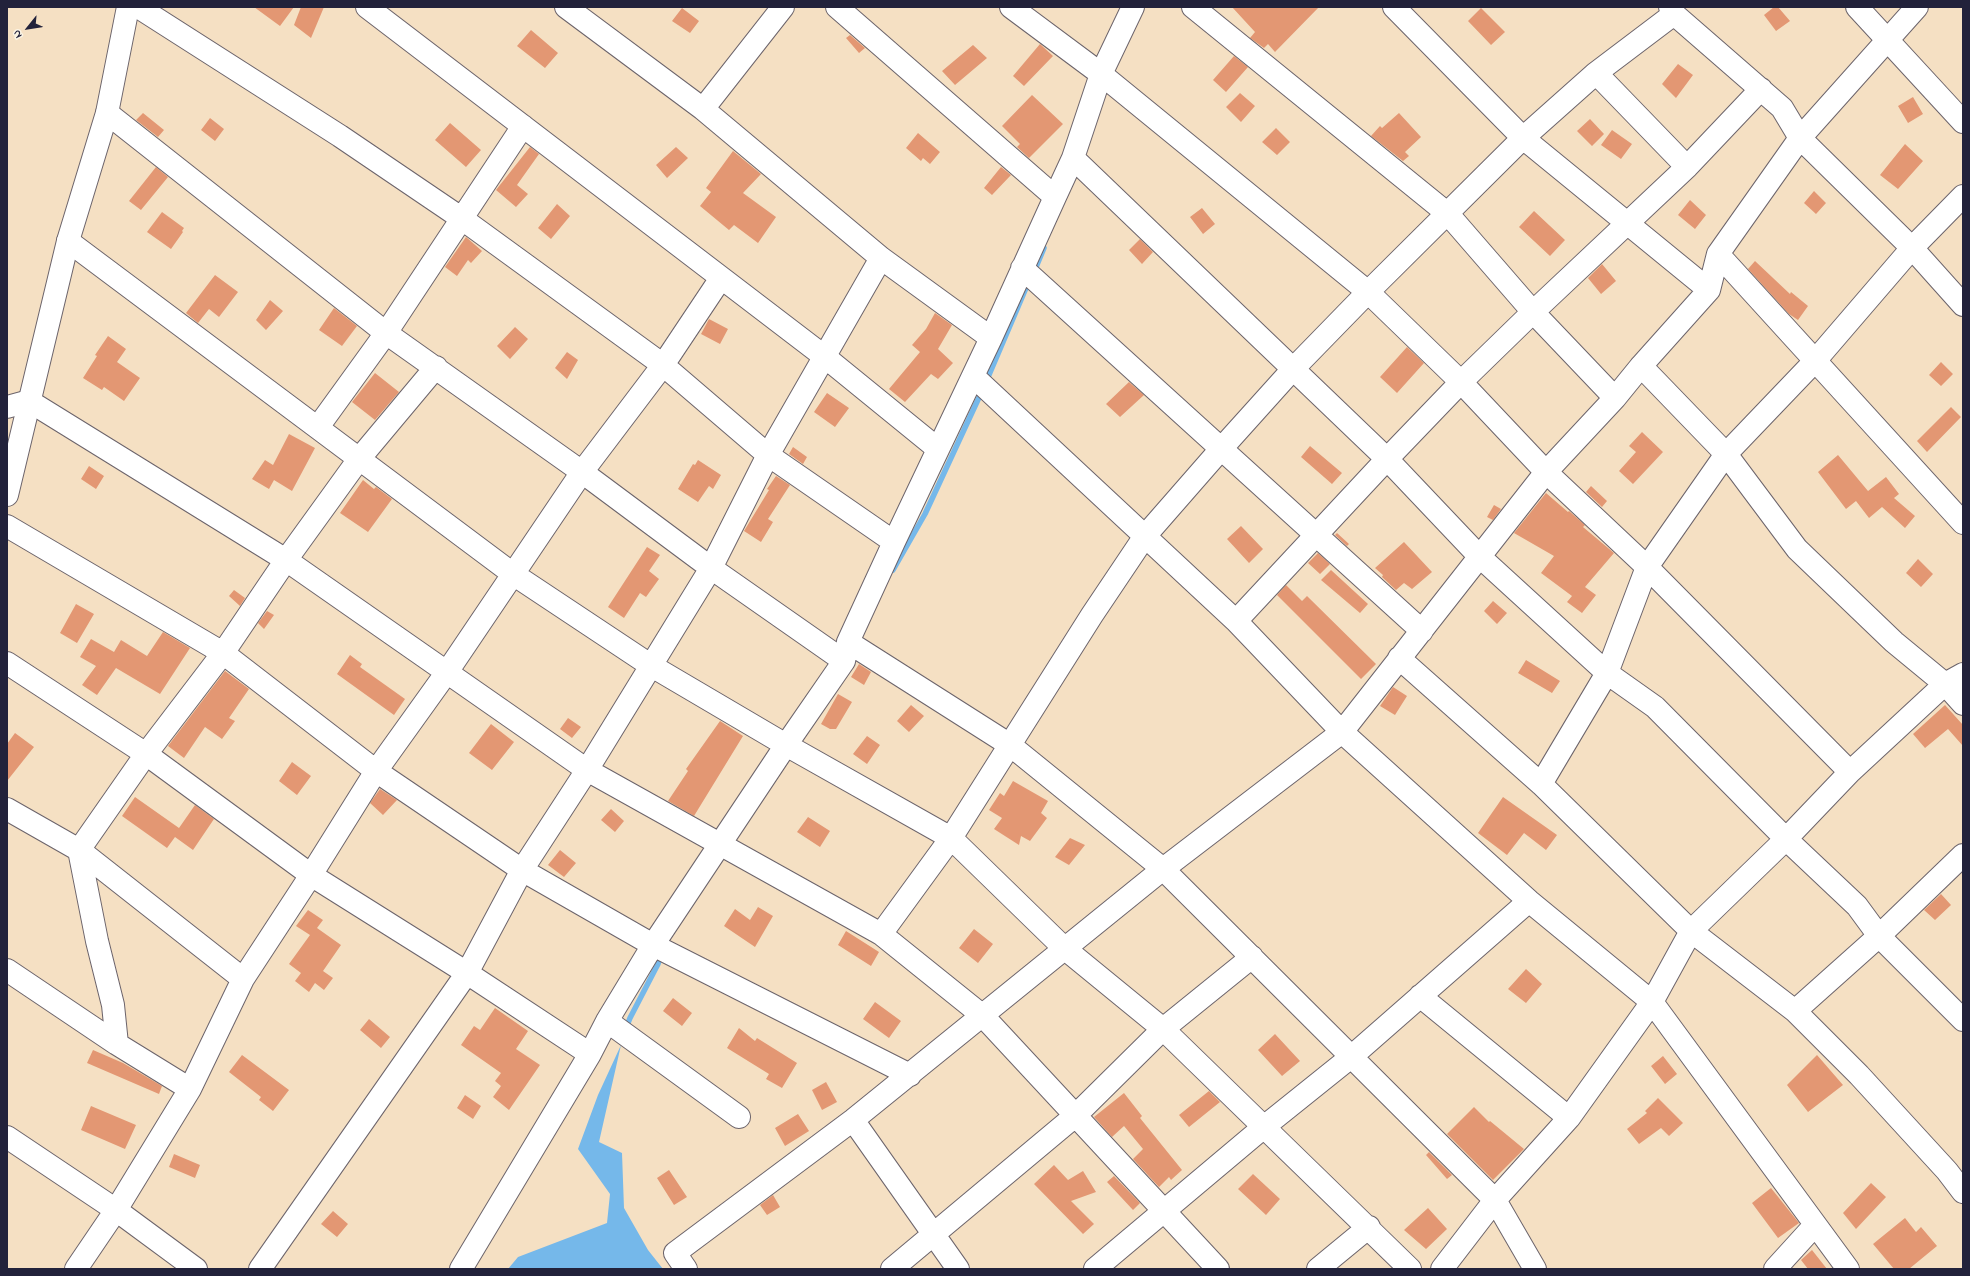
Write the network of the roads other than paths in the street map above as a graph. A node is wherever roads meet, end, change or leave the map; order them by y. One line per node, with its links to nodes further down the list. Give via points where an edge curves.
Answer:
1 (128, 7): 19 (street)
2 (138, 7): 29 (street, via 340,136)
3 (367, 7): 21 (street)
4 (566, 7): 18 (street)
5 (783, 7): 18 (street)
6 (837, 7): 27 (street)
7 (1011, 7): 16 (street)
8 (1133, 7): 16 (street)
9 (1193, 7): 28 (street)
10 (1394, 7): 22 (street)
11 (1857, 7): 14 (street)
12 (1916, 7): 14 (street)
13 (1672, 11): 15 (street); 17 (street)
14 (1887, 40): 20 (street); 23 (street)
15 (1596, 73): 22 (street); 25 (street)
16 (1101, 74): 24 (street); 38 (street)
17 (1762, 89): 23 (street, via 1782,108); 25 (street)
18 (703, 109): 34 (street)
19 (107, 113): 31 (street); 41 (street)
20 (1963, 122)
21 (523, 126): 29 (street); 36 (street)
22 (1523, 138): 28 (street); 30 (street)
23 (1800, 138): 32 (street); 33 (street)
24 (1073, 158): 27 (street); 48 (street)
25 (1687, 167): 30 (street)
26 (1963, 196): 32 (street)
27 (1055, 197): 35 (street)
28 (1448, 214): 38 (street); 40 (street)
29 (461, 218): 41 (street); 45 (street)
30 (1628, 224): 37 (street); 40 (street)
31 (68, 241): 52 (street); 54 (street)
32 (1912, 248): 39 (street); 44 (street)
33 (1718, 254): 37 (street); 44 (street)
34 (881, 258): 42 (street); 43 (street)
35 (1022, 268): 42 (street); 56 (street)
36 (721, 278): 43 (street); 45 (street)
37 (1709, 290): 46 (street)
38 (1368, 292): 48 (street); 50 (street)
39 (1963, 305)
40 (1532, 312): 50 (street); 51 (street)
41 (386, 334): 47 (street); 54 (street)
42 (991, 338): 49 (street)
43 (825, 357): 55 (street); 58 (street)
44 (1814, 362): 57 (street); 64 (street)
45 (663, 365): 58 (street); 61 (street)
46 (1642, 366): 51 (street); 57 (street)
47 (436, 367): 59 (street); 61 (street)
48 (1293, 369): 56 (street); 60 (street)
49 (973, 376): 55 (street); 67 (street)
50 (1461, 382): 60 (street); 62 (street)
51 (1615, 398): 62 (street)
52 (29, 401): 53 (street); 63 (street); 70 (street)
53 (7, 406)
54 (318, 428): 59 (street)
55 (938, 449): 68 (street)
56 (1221, 449): 66 (street); 67 (street)
57 (1726, 454): 71 (street); 83 (street, via 1798,549 1894,642)
58 (768, 455): 68 (street); 72 (street)
59 (359, 458): 70 (street); 73 (street)
60 (1386, 459): 66 (street); 69 (street)
61 (582, 472): 72 (street); 73 (street)
62 (1546, 472): 69 (street); 71 (street)
63 (7, 494)
64 (1963, 524)
65 (7, 526): 77 (street)
66 (1316, 535): 74 (street); 75 (street)
67 (1145, 536): 74 (street); 87 (street)
68 (894, 542): 76 (street)
69 (1479, 556): 75 (street); 82 (street)
70 (286, 560): 77 (street); 81 (street)
71 (1647, 567): 82 (street); 91 (street)
72 (711, 568): 76 (street); 80 (street)
73 (513, 574): 80 (street); 81 (street)
74 (1236, 621): 85 (street)
75 (1422, 631): 78 (street)
76 (846, 651): 86 (street); 87 (street)
77 (223, 653): 88 (street); 90 (street)
78 (1399, 658): 85 (street); 92 (street)
79 (7, 663): 88 (street)
80 (650, 664): 86 (street); 89 (street)
81 (447, 672): 89 (street); 90 (street)
82 (1607, 673): 92 (street); 95 (street, via 1655,707)
83 (1954, 679): 84 (street); 91 (street)
84 (1963, 704)
85 (1342, 732): 99 (street); 102 (street)
86 (786, 745): 94 (street); 96 (street)
87 (1010, 745): 94 (street); 99 (street)
88 (146, 754): 97 (street); 101 (street)
89 (587, 770): 96 (street); 100 (street)
90 (376, 771): 100 (street); 101 (street)
91 (1850, 772): 95 (street)
92 (1541, 784): 103 (street)
93 (7, 809): 97 (street)
94 (951, 838): 104 (street); 107 (street)
95 (1786, 839): 103 (street); 105 (street, via 1857,906)
96 (720, 845): 104 (street); 106 (street)
97 (79, 850): 111 (street); 119 (street, via 113,1006)
98 (1963, 855): 105 (street)
99 (1163, 869): 107 (street); 108 (street)
100 (522, 870): 106 (street); 110 (street)
101 (311, 875): 110 (street); 111 (street)
102 (1529, 901): 112 (street); 113 (street)
103 (1691, 931): 113 (street); 114 (street)
104 (881, 934): 115 (street)
105 (1879, 936): 114 (street); 116 (street)
106 (653, 945): 117 (street); 122 (street)
107 (1064, 948): 115 (street); 118 (street)
108 (1252, 957): 118 (street); 121 (street)
109 (7, 970): 119 (street)
110 (467, 972): 120 (street); 139 (street)
111 (243, 978): 123 (street)
112 (1420, 996): 121 (street); 126 (street)
113 (1652, 1002): 126 (street); 134 (street)
114 (1795, 1011): 130 (street, via 1859,1075)
115 (983, 1016): 122 (street); 124 (street)
116 (1963, 1020)
117 (607, 1021): 120 (street); 125 (street)
118 (1163, 1029): 124 (street); 128 (street)
119 (117, 1044): 123 (street)
120 (590, 1054): 140 (street)
121 (1351, 1057): 128 (street); 131 (street)
122 (910, 1075): 127 (street)
123 (190, 1089): 132 (street)
124 (1075, 1116): 133 (street); 136 (street)
125 (739, 1117)
126 (1569, 1118): 131 (street)
127 (853, 1120): 136 (street); 141 (street, via 675,1253)
128 (1265, 1126): 133 (street); 135 (street)
129 (7, 1138): 132 (street)
130 (1963, 1192)
131 (1495, 1200): 148 (street); 149 (street)
132 (116, 1210): 137 (street); 138 (street)
133 (1164, 1211): 144 (street); 145 (street)
134 (1814, 1225): 150 (street); 151 (street)
135 (1369, 1227): 146 (street); 147 (street)
136 (934, 1234): 142 (street); 143 (street)
137 (76, 1269)
138 (196, 1269)
139 (260, 1269)
140 (461, 1269)
141 (686, 1269)
142 (892, 1269)
143 (958, 1269)
144 (1095, 1269)
145 (1218, 1269)
146 (1318, 1269)
147 (1410, 1269)
148 (1442, 1269)
149 (1535, 1269)
150 (1775, 1269)
151 (1848, 1269)

